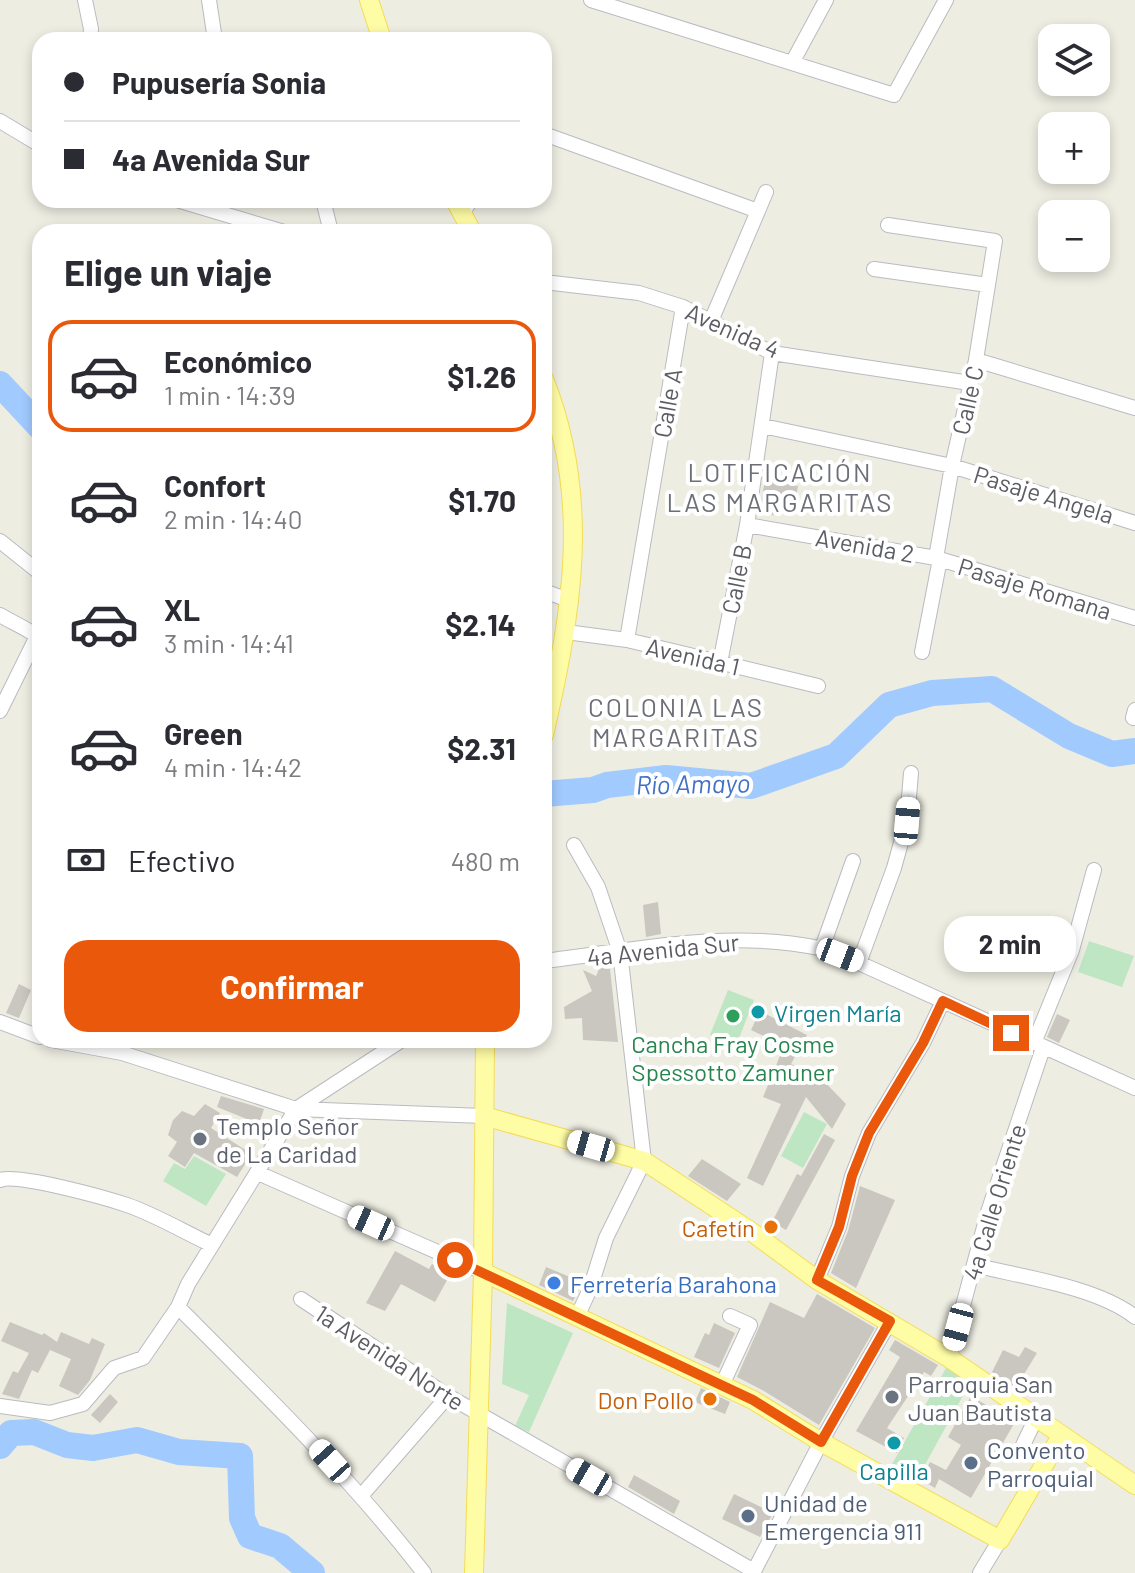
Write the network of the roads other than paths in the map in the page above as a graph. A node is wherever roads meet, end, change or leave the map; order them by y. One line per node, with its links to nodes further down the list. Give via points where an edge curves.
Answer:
1 (85, 0): 7 (street)
2 (209, 0): 8 (street)
3 (369, 0): 9 (main road)
4 (591, 0): 10 (street)
5 (826, 0): 10 (street)
6 (946, 0): 10 (street, via 894,95)
7 (91, 32)
8 (214, 32)
9 (379, 32)
10 (792, 63)
11 (0, 121): 13 (street)
12 (552, 137): 16 (street)
13 (32, 140)
14 (766, 192): 16 (street)
15 (207, 208): 17 (street)
16 (758, 211): 23 (street)
17 (258, 224)
18 (888, 225): 21 (street, Calle C, via 995,241)
19 (874, 269): 21 (street)
20 (552, 283): 22 (street, Avenida 4, via 639,293)
21 (988, 285): 25 (street, Calle C)
22 (683, 307): 23 (street, Avenida 4); 42 (street, Calle A)
23 (711, 321): 24 (street, Avenida 4)
24 (772, 353): 26 (street, Avenida 4); 29 (street, Calle B)
25 (976, 360): 26 (street, Calle C); 28 (street)
26 (970, 383): 30 (street, Calle C)
27 (552, 399): 37 (main road, via 574,528)
28 (1135, 408)
29 (763, 426): 30 (street, Pasaje Angela); 32 (street, Calle B)
30 (952, 466): 31 (street, Pasaje Angela); 34 (street, Calle C)
31 (1135, 523)
32 (747, 525): 34 (street, Avenida 2); 45 (street, Calle B)
33 (0, 541): 35 (street)
34 (938, 558): 39 (street, Pasaje Romana); 44 (street, Calle C)
35 (32, 567)
36 (552, 594): 37 (street)
37 (571, 601): 41 (main road)
38 (0, 615): 40 (street)
39 (1135, 618)
40 (32, 631)
41 (566, 632): 42 (street, Avenida 1); 47 (main road)
42 (627, 640): 45 (street, Avenida 1)
43 (32, 648): 48 (street)
44 (922, 652)
45 (720, 663): 46 (street, Avenida 1)
46 (818, 686)
47 (552, 697)
48 (0, 711)
49 (911, 773): 56 (street, via 907,821)
50 (574, 845): 54 (street, via 598,887)
51 (853, 861): 53 (street)
52 (1094, 870): 60 (street, 4a Calle Oriente)
53 (822, 948): 54 (street, 4a Avenida Sur, via 727,939); 56 (street, 4a Avenida Sur)
54 (620, 952): 55 (street, 4a Avenida Sur); 67 (street)
55 (552, 960)
56 (859, 963): 57 (street, 4a Avenida Sur)
57 (943, 1001): 60 (street, 4a Avenida Sur); 73 (street, via 869,1133)
58 (0, 1022): 59 (street)
59 (32, 1034)
60 (1038, 1046): 64 (street, 4a Avenida Sur); 71 (street, 4a Calle Oriente)
61 (103, 1048): 65 (street)
62 (390, 1048): 65 (street)
63 (485, 1048): 66 (main road)
64 (1135, 1088)
65 (296, 1109): 66 (street); 68 (street)
66 (484, 1116): 67 (main road); 72 (main road)
67 (644, 1161): 73 (main road); 77 (street, via 606,1238)
68 (258, 1173): 70 (street); 72 (street)
69 (0, 1180): 70 (street, via 26,1179 127,1205)
70 (212, 1245): 75 (street)
71 (974, 1265): 78 (street, via 1096,1296); 80 (street, 4a Calle Oriente)
72 (483, 1272): 77 (main road); 84 (main road)
73 (817, 1280): 79 (main road)
74 (301, 1299): 82 (street, 1a Avenida Norte)
75 (178, 1307): 83 (street, via 143,1358 114,1368 83,1404 50,1413); 90 (street)
76 (730, 1316): 81 (street, via 750,1325)
77 (577, 1317): 81 (main road)
78 (1135, 1317)
79 (890, 1321): 80 (main road); 87 (street)
80 (949, 1358): 85 (main road)
81 (722, 1385): 87 (main road)
82 (448, 1396): 84 (street, 1a Avenida Norte); 90 (street)
83 (0, 1406)
84 (479, 1414): 92 (street, 1a Avenida Norte); 94 (main road)
85 (1036, 1418): 86 (main road); 88 (street)
86 (1061, 1436): 89 (main road); 91 (main road)
87 (821, 1442): 91 (main road); 92 (street)
88 (1023, 1445)
89 (1135, 1485)
90 (361, 1496): 93 (street)
91 (1000, 1540): 95 (street)
92 (753, 1572)
93 (424, 1573)
94 (474, 1573)
95 (980, 1573)

